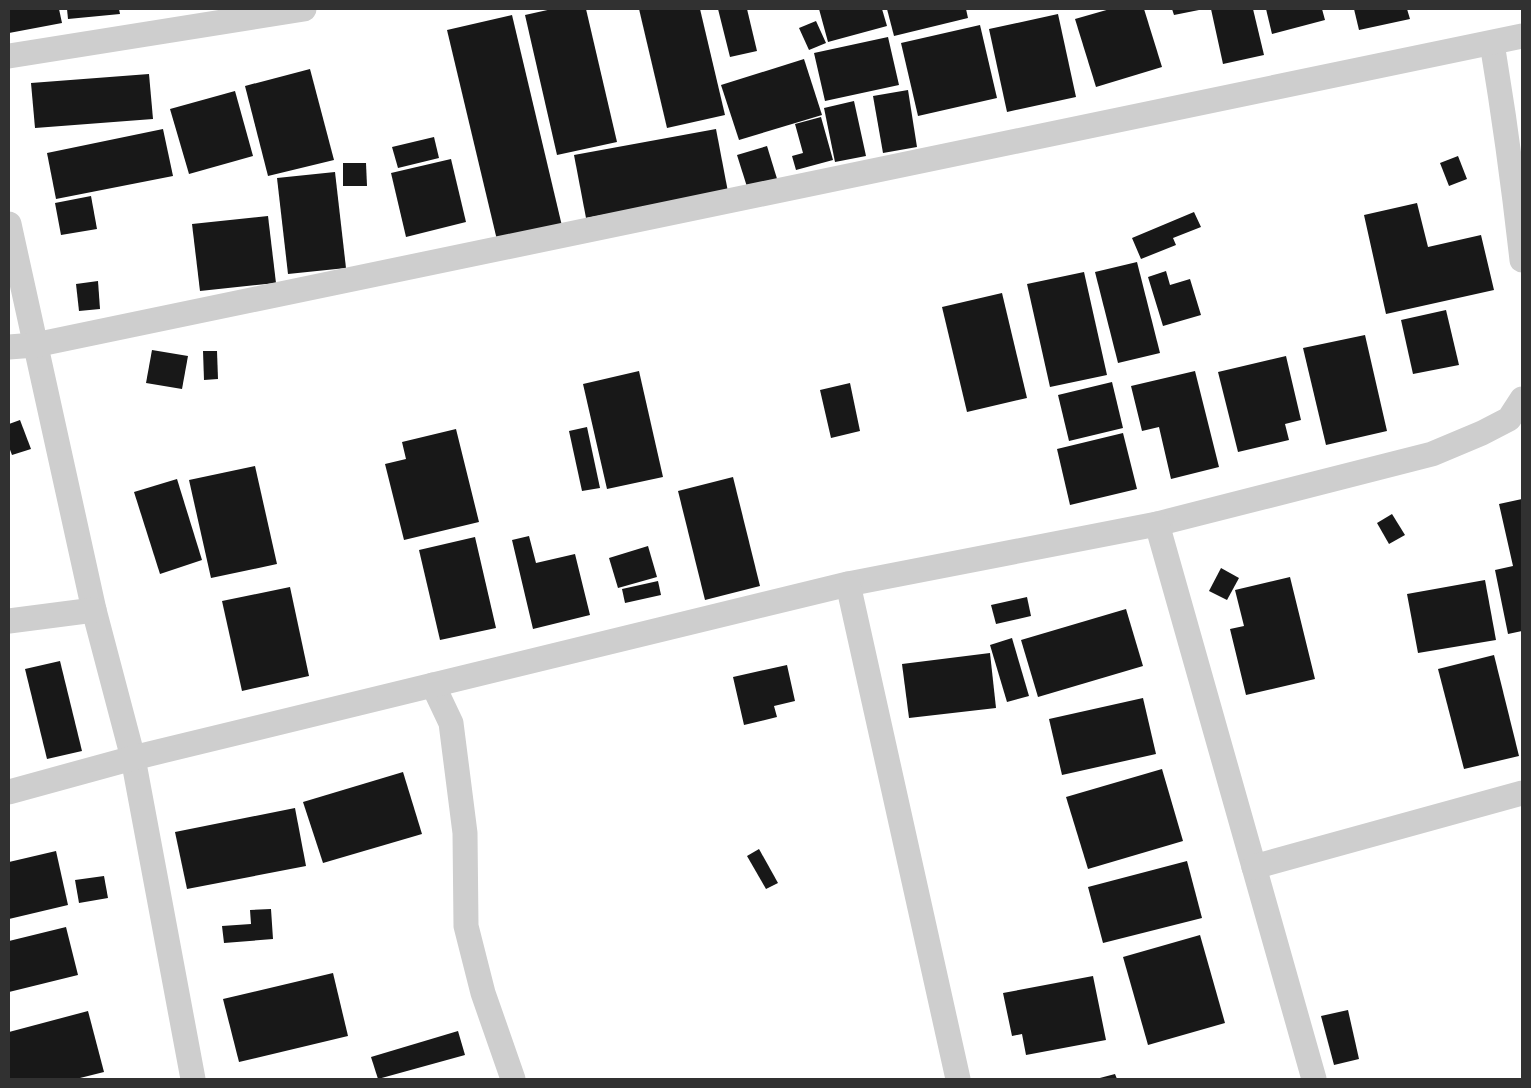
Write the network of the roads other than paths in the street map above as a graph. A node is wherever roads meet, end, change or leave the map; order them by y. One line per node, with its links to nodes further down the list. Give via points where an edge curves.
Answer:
1 (304, 9): 4 (street)
2 (1522, 36): 3 (street)
3 (1492, 43): 6 (street); 7 (street)
4 (9, 56)
5 (9, 224): 7 (street)
6 (1522, 260)
7 (35, 345): 8 (street); 12 (street)
8 (9, 347)
9 (1522, 399): 10 (street, via 1509,419 1432,454)
10 (1157, 524): 11 (street); 18 (street)
11 (848, 584): 14 (street); 21 (street)
12 (94, 610): 13 (street); 15 (street)
13 (9, 621)
14 (433, 685): 15 (street); 20 (street, via 451,723 465,833 466,926 482,993)
15 (133, 758): 16 (street); 19 (street)
16 (9, 792)
17 (1522, 793): 18 (street)
18 (1254, 866): 22 (street)
19 (193, 1079)
20 (513, 1079)
21 (958, 1079)
22 (1314, 1079)

